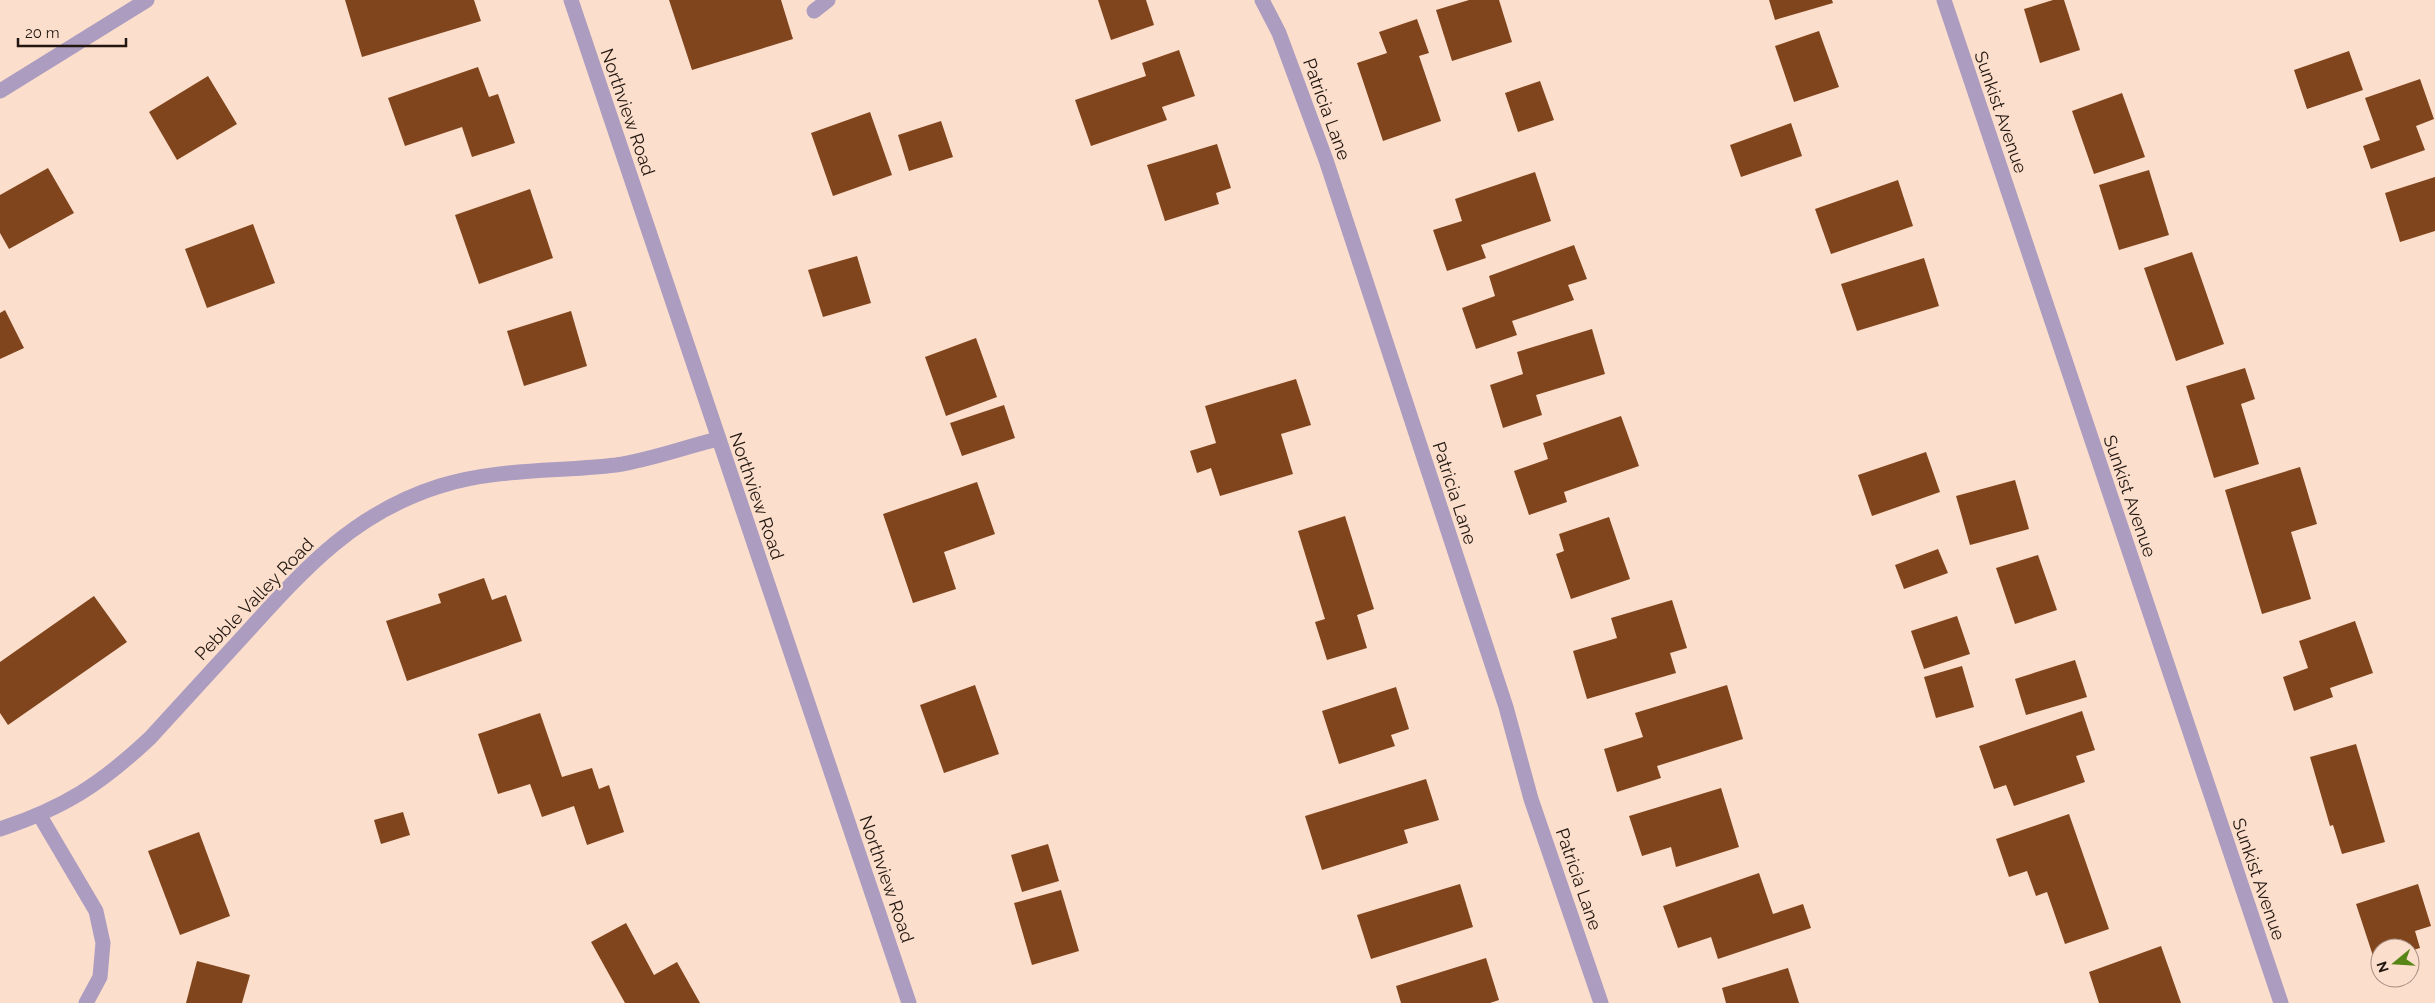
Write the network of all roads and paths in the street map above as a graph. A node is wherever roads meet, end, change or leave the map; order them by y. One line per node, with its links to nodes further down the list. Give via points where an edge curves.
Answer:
1 (147, 0): 7 (street)
2 (571, 0): 8 (street, Northview Road)
3 (828, 0): 6 (street)
4 (1262, 0): 13 (street, Patricia Lane, via 1279,33 1326,160 1503,697 1531,799)
5 (1944, 0): 14 (street, Sunkist Avenue)
6 (814, 11)
7 (0, 91)
8 (718, 439): 9 (street, Pebble Valley Road, via 618,464 477,478 440,486 385,510 354,528 306,567 126,761 83,794); 12 (street, Northview Road)
9 (40, 816): 10 (street, Pebble Valley Road); 11 (street, via 96,912 103,943 100,977)
10 (0, 829)
11 (86, 1003)
12 (909, 1003)
13 (1601, 1003)
14 (2281, 1003)

